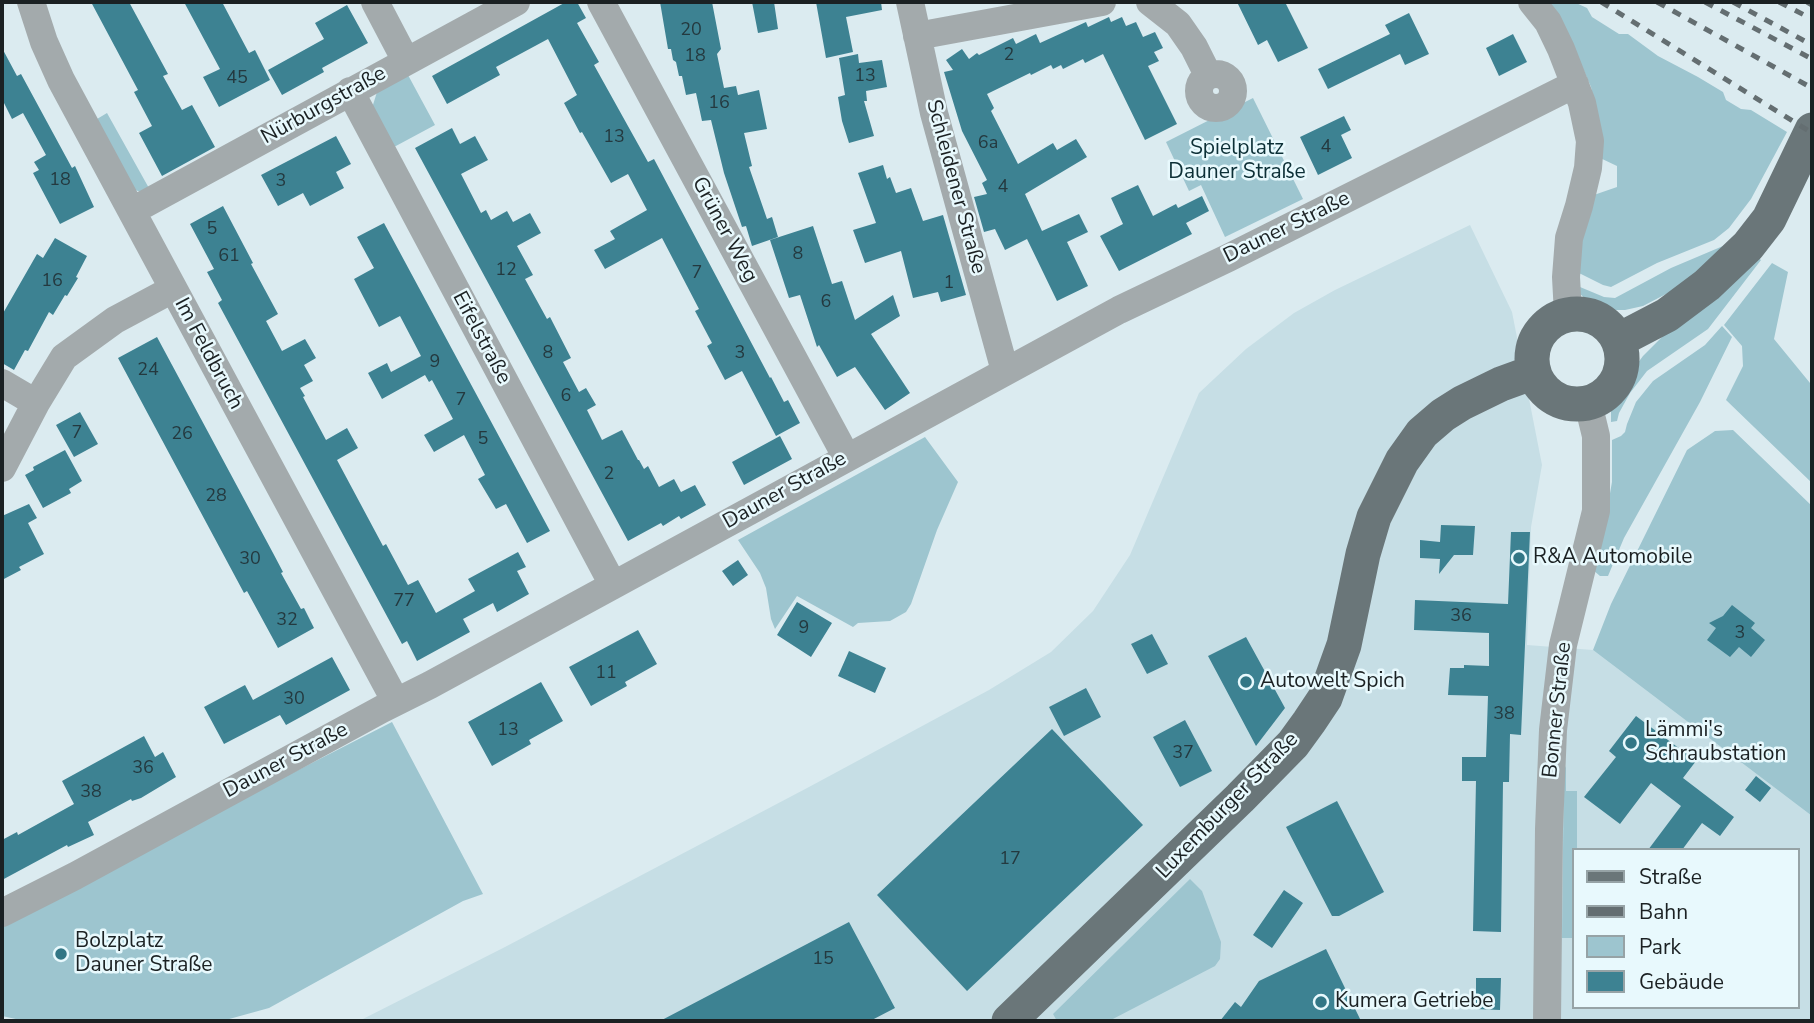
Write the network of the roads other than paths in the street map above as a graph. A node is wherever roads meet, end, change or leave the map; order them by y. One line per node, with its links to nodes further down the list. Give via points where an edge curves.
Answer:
1 (31, 2): 15 (street, Im Feldbruch, via 61,80)
2 (375, 2): 10 (street)
3 (516, 2): 10 (street, Nürburgstraße)
4 (601, 2): 24 (street, Grüner Weg)
5 (910, 2): 9 (street, Schleidener Straße)
6 (1102, 2): 9 (street)
7 (1150, 2): 11 (street, via 1178,24)
8 (1532, 2): 12 (street, via 1548,22)
9 (917, 36): 19 (street, Schleidener Straße)
10 (406, 61): 13 (street, Nürburgstraße)
11 (1208, 75)
12 (1575, 83): 17 (street, via 1590,141 1588,168 1569,238); 19 (street, Dauner Straße)
13 (350, 91): 15 (street, Nürburgstraße); 26 (street, Eifelstraße)
14 (1812, 130): 18 (main road, via 1769,219 1748,246 1667,315)
15 (132, 211): 16 (street, Im Feldbruch)
16 (173, 289): 22 (street, via 115,320 64,357); 27 (street, Im Feldbruch)
17 (1567, 314): 18 (main road, via 1598,318); 20 (main road, via 1553,320 1535,342)
18 (1619, 340): 23 (main road, via 1623,366 1619,379 1611,390)
19 (1005, 371): 24 (street, Dauner Straße)
20 (1534, 372): 23 (main road, via 1549,394 1561,401); 29 (main road, Luxemburger Straße, via 1462,403 1422,433 1402,461 1370,528 1344,645 1325,698 1309,722 1240,798)
21 (2, 383): 22 (street)
22 (36, 403): 25 (street)
23 (1588, 403): 30 (street, Bonner Straße, via 1595,436 1596,510 1558,678 1550,778)
24 (847, 458): 26 (street, Dauner Straße)
25 (2, 468)
26 (613, 585): 27 (street, Dauner Straße)
27 (396, 702): 28 (street, Dauner Straße)
28 (2, 913)
29 (1009, 1021)
30 (1547, 1021)

